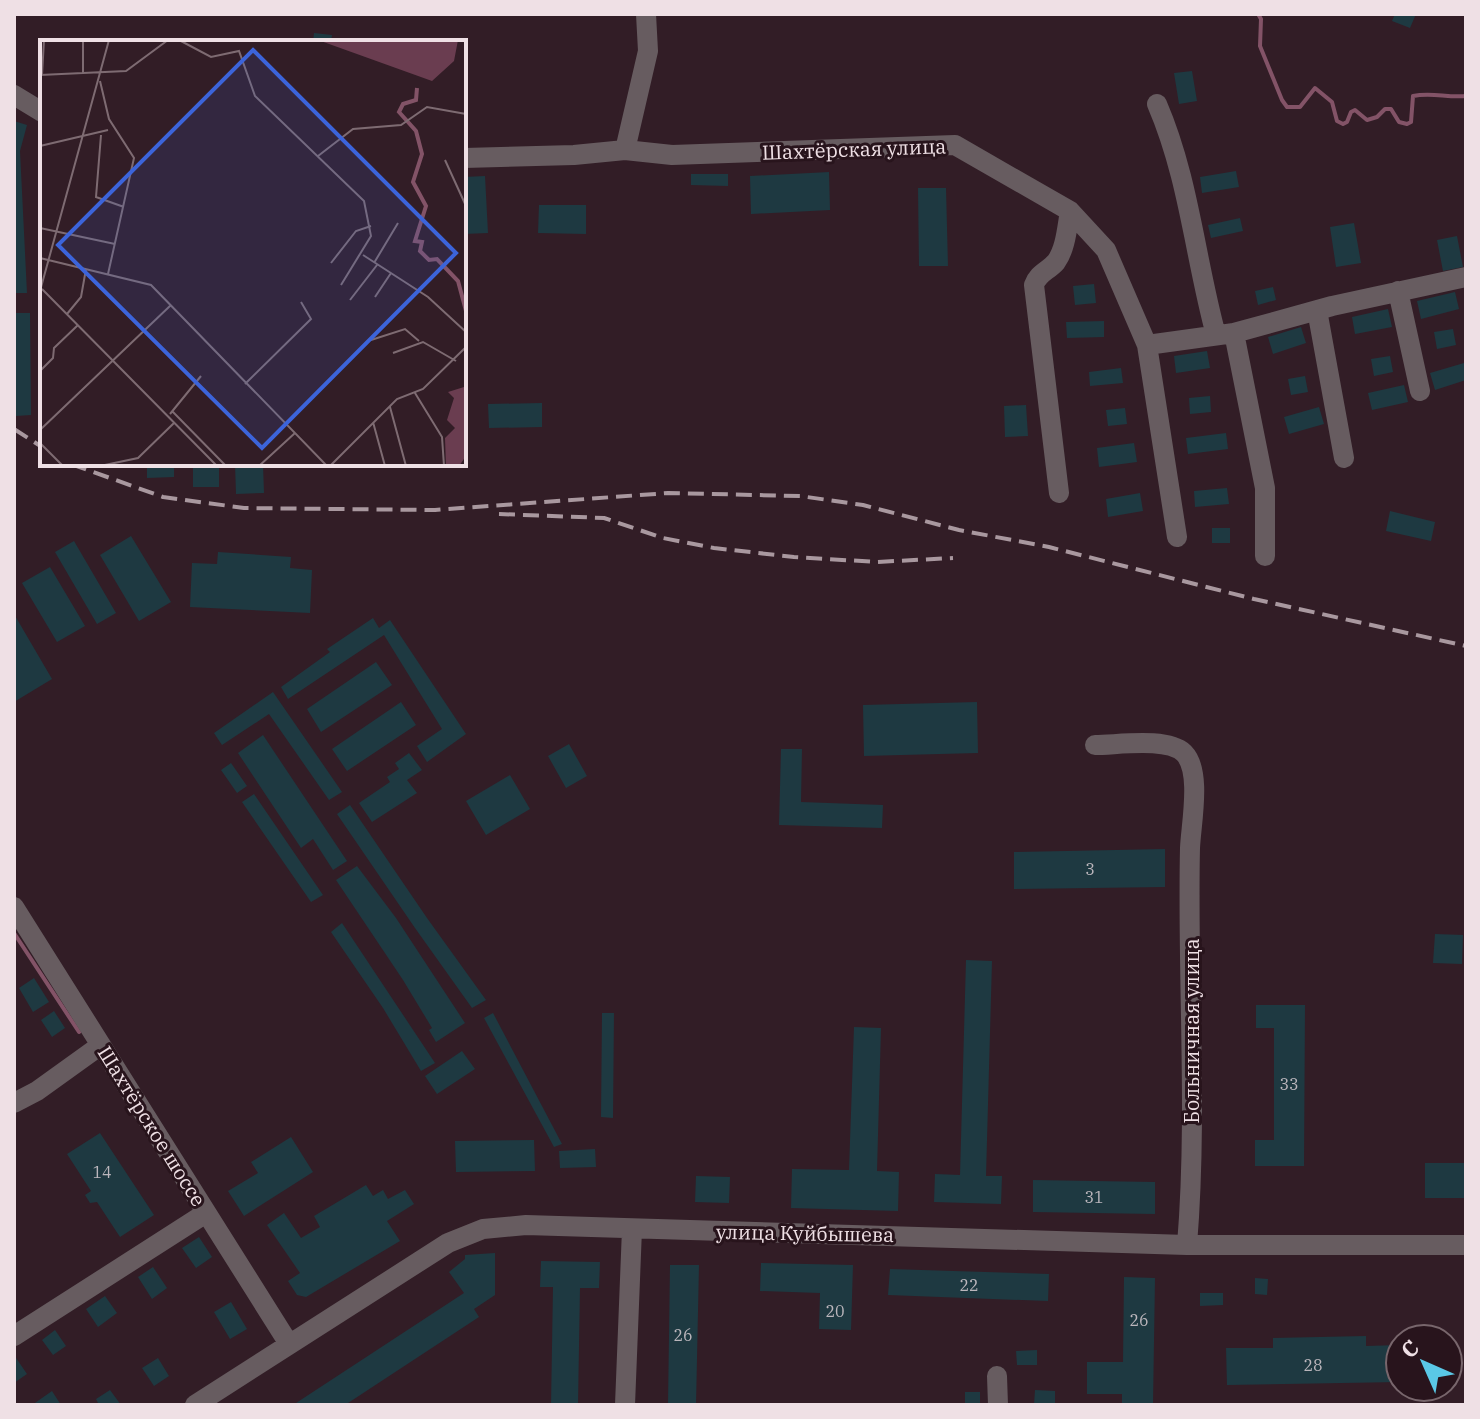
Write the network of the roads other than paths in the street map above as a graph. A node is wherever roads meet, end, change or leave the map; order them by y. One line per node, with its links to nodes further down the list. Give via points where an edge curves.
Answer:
1 (646, 14): 5 (street, via 648,51)
2 (14, 95): 4 (street)
3 (1157, 104): 11 (street, via 1187,194 1207,301)
4 (40, 111)
5 (625, 150): 6 (street, Шахтёрская улица); 7 (street, Шахтёрская улица, via 672,155 955,145)
6 (466, 158)
7 (1070, 211): 12 (street, Шахтёрская улица, via 1106,250); 15 (street, via 1056,261 1034,285)
8 (1466, 277): 9 (street)
9 (1398, 291): 10 (street); 13 (street)
10 (1317, 310): 11 (street); 14 (street)
11 (1225, 334): 12 (street); 17 (street, via 1265,488)
12 (1147, 345): 16 (street, Шахтёрская улица)
13 (1420, 391)
14 (1344, 458)
15 (1059, 493)
16 (1177, 537)
17 (1265, 556)
18 (1095, 745): 24 (street, Больничная улица, via 1166,743 1184,753 1193,768 1192,1191)
19 (14, 907): 20 (street, Шахтёрское шоссе)
20 (101, 1045): 21 (street); 22 (street, Шахтёрское шоссе)
21 (14, 1103)
22 (206, 1213): 26 (street); 27 (street, Шахтёрское шоссе)
23 (632, 1229): 24 (street, улица Куйбышева); 27 (street, улица Куйбышева, via 483,1229 448,1243); 30 (street)
24 (1187, 1245): 25 (street, улица Куйбышева)
25 (1466, 1245)
26 (14, 1336)
27 (289, 1344): 29 (street, улица Куйбышева)
28 (997, 1376): 31 (street)
29 (195, 1405)
30 (625, 1405)
31 (998, 1405)

